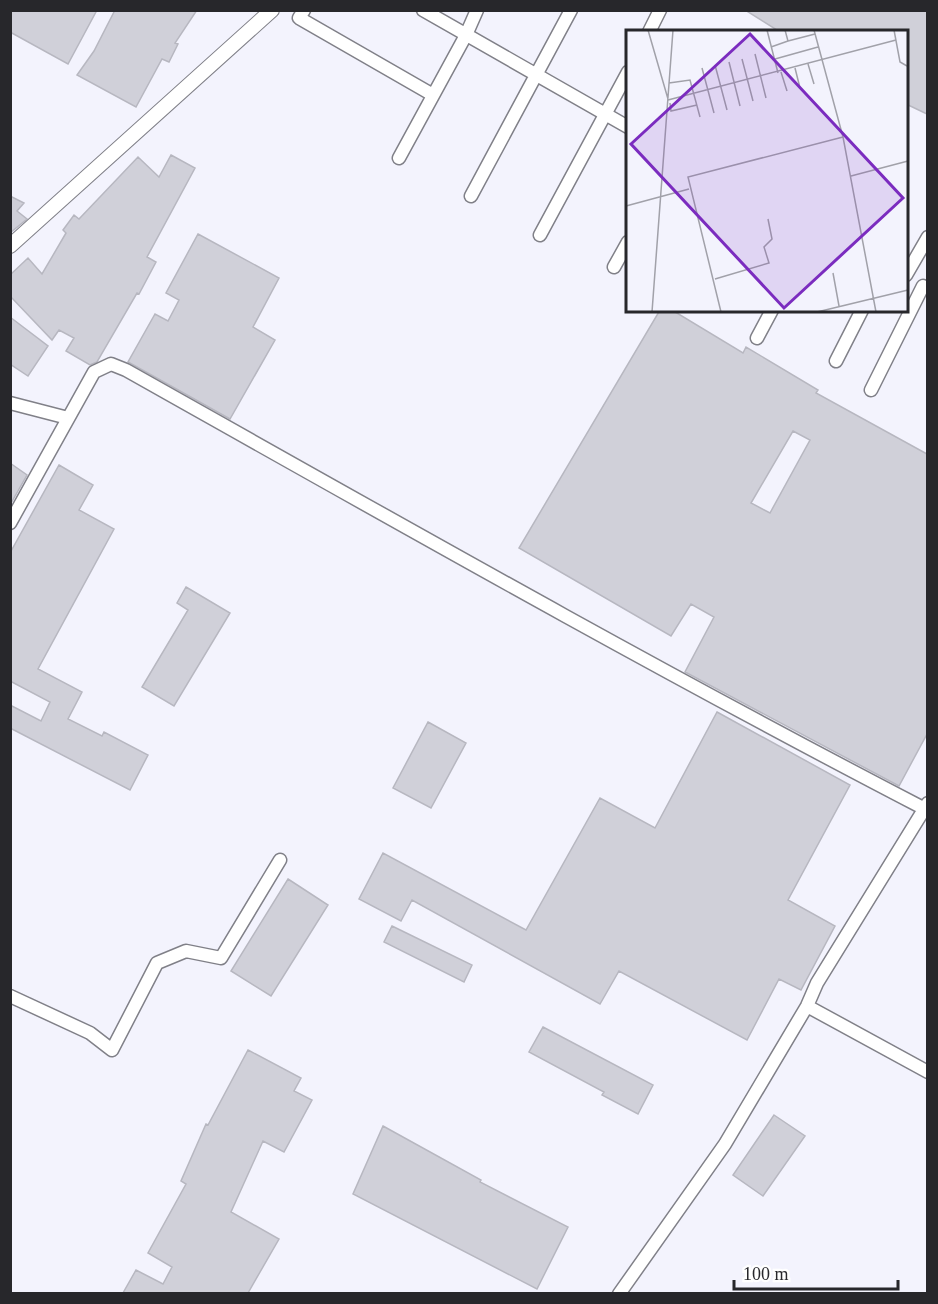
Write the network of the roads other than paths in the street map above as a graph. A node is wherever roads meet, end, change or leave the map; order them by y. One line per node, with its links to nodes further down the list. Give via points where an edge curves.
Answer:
1 (272, 10): 19 (street)
2 (304, 10): 11 (street, via 299,18)
3 (423, 10): 8 (street)
4 (477, 10): 8 (street)
5 (571, 10): 10 (street)
6 (660, 10): 7 (street)
7 (650, 30)
8 (466, 35): 10 (street); 11 (street)
9 (626, 74): 12 (street)
10 (536, 75): 12 (street); 15 (street)
11 (433, 95): 14 (street)
12 (605, 114): 13 (street); 16 (street)
13 (626, 126)
14 (399, 158)
15 (471, 196)
16 (540, 235)
17 (927, 237): 21 (street)
18 (626, 244): 20 (street)
19 (10, 246)
20 (614, 267)
21 (908, 272)
22 (908, 277): 23 (street)
23 (925, 287): 28 (street)
24 (771, 312): 26 (street)
25 (861, 312): 27 (street)
26 (757, 338)
27 (836, 361)
28 (871, 390)
29 (10, 403): 30 (street)
30 (68, 418): 31 (street); 32 (street, via 94,372 111,364 126,370 444,550 825,757)
31 (10, 523)
32 (926, 806): 35 (street, via 817,983)
33 (280, 860): 34 (street, via 221,958 186,951 157,963 112,1050 90,1033)
34 (10, 996)
35 (807, 1006): 36 (street); 37 (street, via 725,1143)
36 (927, 1072)
37 (619, 1293)

